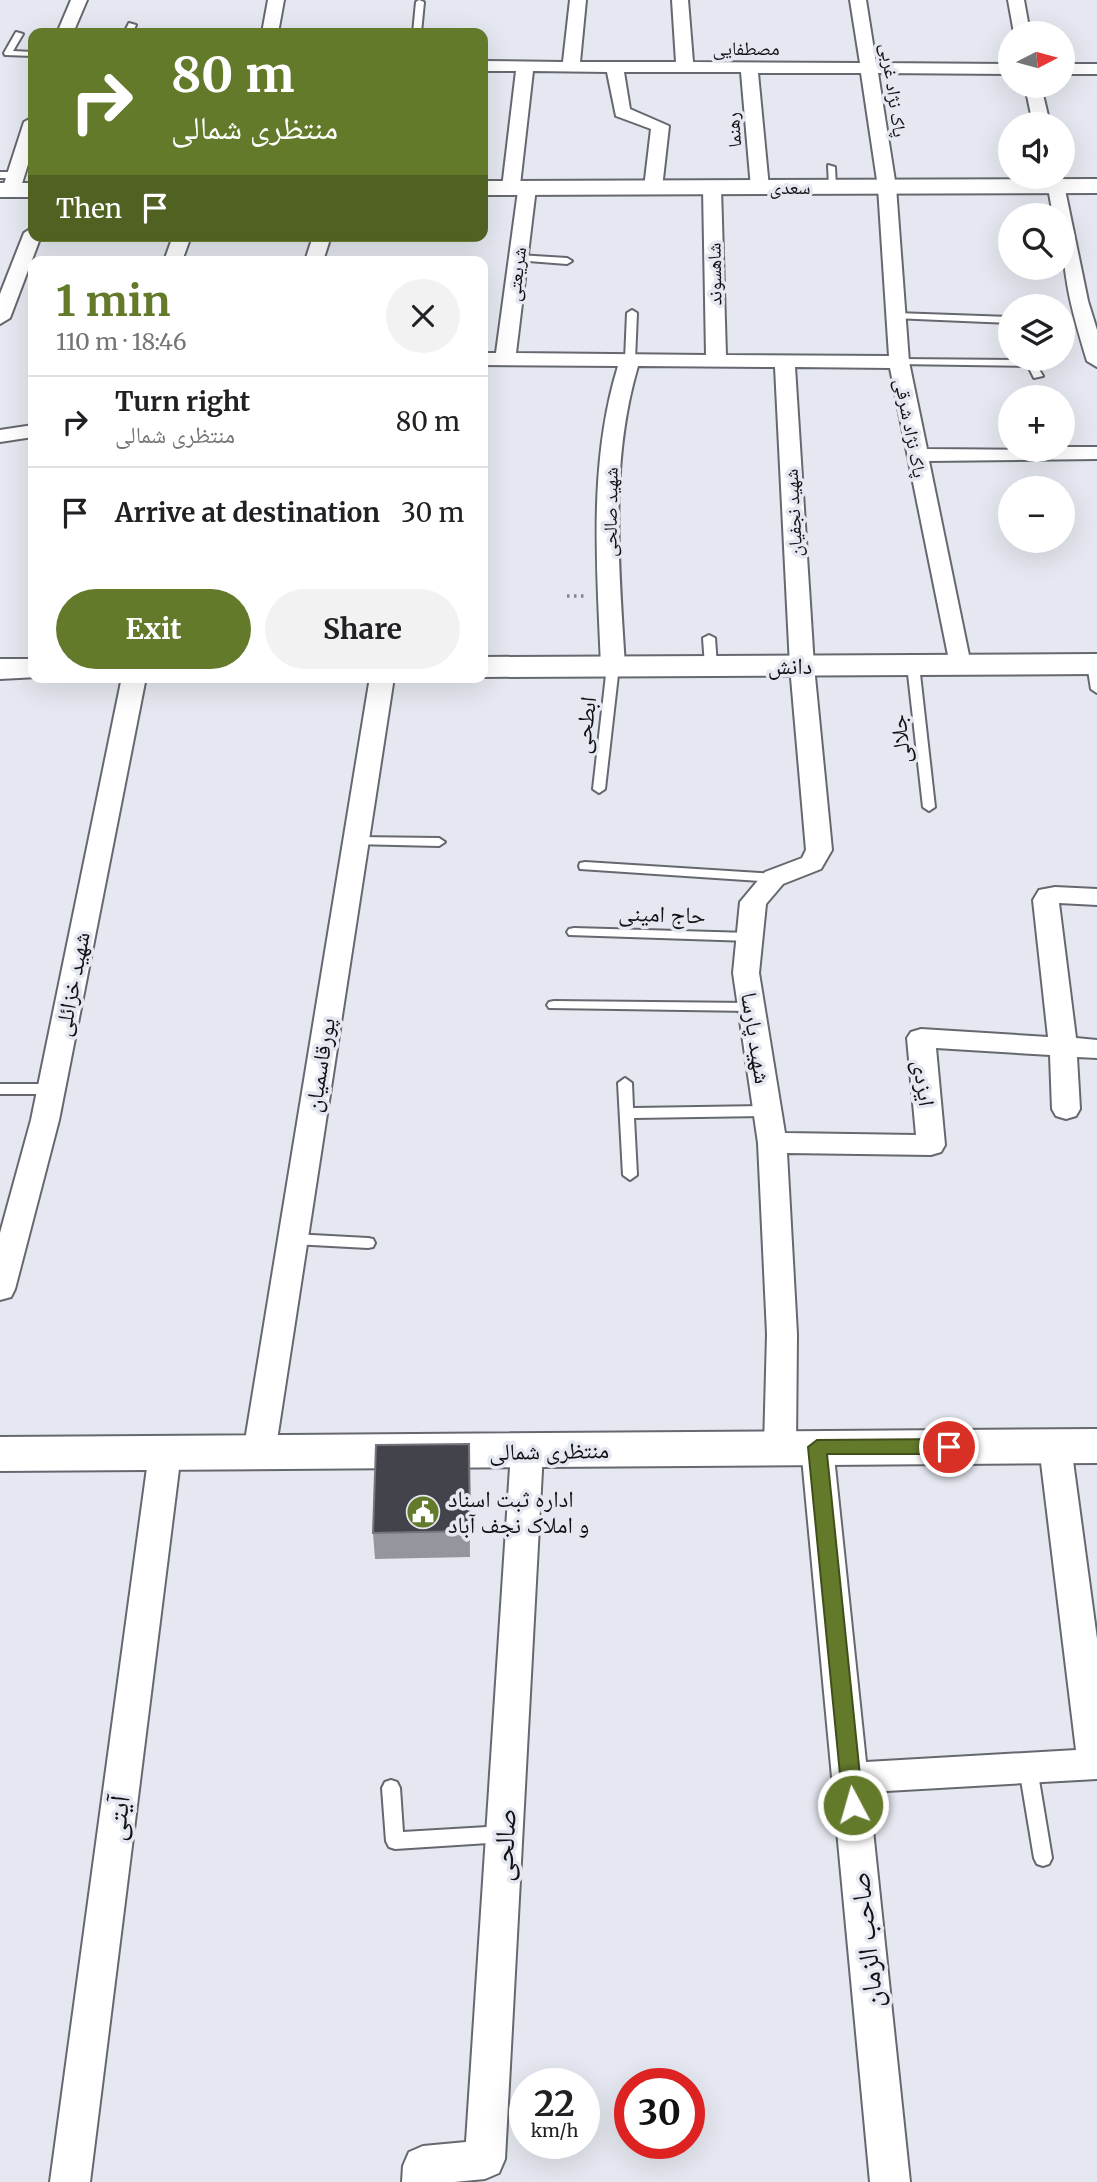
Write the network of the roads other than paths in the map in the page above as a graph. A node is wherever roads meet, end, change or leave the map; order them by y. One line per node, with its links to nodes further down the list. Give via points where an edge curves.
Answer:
1 (79, 0): 9 (street)
2 (276, 0): 10 (street)
3 (578, 0): 16 (street)
4 (680, 0): 18 (street)
5 (858, 0): 19 (street, پاک نژاد غربی)
6 (1016, 0): 8 (street)
7 (420, 2): 11 (lane)
8 (1020, 21)
9 (67, 28)
10 (271, 28)
11 (417, 28)
12 (19, 34): 13 (lane, via 8,53)
13 (28, 54)
14 (488, 66): 15 (street, مصطفایی)
15 (525, 67): 16 (street, مصطفایی); 31 (street, شریعتی)
16 (571, 67): 17 (street, مصطفایی)
17 (615, 68): 18 (street, مصطفایی); 32 (street, via 622,112 660,126)
18 (685, 68): 20 (street, مصطفایی)
19 (870, 68): 20 (street, مصطفایی); 21 (street, مصطفایی); 29 (street, پاک نژاد غربی)
20 (749, 69): 34 (street, رهنما)
21 (998, 69)
22 (1075, 69): 23 (street)
23 (1097, 69)
24 (28, 137): 25 (street)
25 (12, 184)
26 (998, 184): 29 (street, سعدی)
27 (1075, 184): 28 (street, سعدی)
28 (1097, 186)
29 (887, 187): 34 (street, سعدی, via 832,177); 40 (street, پاک نژاد شرقی)
30 (488, 188): 31 (street, سعدی)
31 (519, 188): 32 (street, سعدی); 37 (street, شریعتی)
32 (653, 188): 33 (street, سعدی)
33 (712, 188): 34 (street, سعدی); 47 (street, شاهسوند)
34 (760, 188)
35 (1057, 189): 49 (street, via 1078,301)
36 (30, 242): 41 (street)
37 (517, 258): 38 (lane); 45 (street, شریعتی)
38 (567, 261)
39 (632, 313): 46 (lane)
40 (895, 316): 42 (lane); 50 (street, پاک نژاد شرقی)
41 (0, 318)
42 (998, 320)
43 (971, 350): 51 (lane)
44 (488, 359): 45 (street)
45 (505, 359): 46 (street)
46 (630, 360): 47 (street); 61 (street, شهید صالحی, via 618,389 611,444)
47 (716, 360): 48 (street)
48 (785, 361): 50 (street); 59 (street, شهید نجفیان)
49 (1097, 361)
50 (898, 362): 51 (lane); 56 (street, پاک نژاد شرقی)
51 (970, 362): 52 (lane, via 1031,363)
52 (1038, 376)
53 (28, 432): 54 (street)
54 (0, 436)
55 (1097, 453): 56 (street)
56 (916, 455): 58 (street, پاک نژاد شرقی)
57 (913, 665): 58 (street, دانش); 59 (street, دانش); 68 (lane, جلالی)
58 (959, 665): 64 (street, دانش)
59 (802, 666): 61 (street, دانش, via 710,652); 72 (street, via 819,850 812,863)
60 (488, 667): 61 (street, دانش)
61 (613, 667): 67 (lane, ابطحی)
62 (0, 669): 63 (street)
63 (28, 669)
64 (1096, 673)
65 (133, 683): 82 (street, شهید خزائلی)
66 (381, 683): 69 (street, پورقاسمیان)
67 (599, 789)
68 (929, 807)
69 (356, 841): 70 (lane); 88 (street, پورقاسمیان)
70 (439, 842)
71 (585, 866): 72 (lane)
72 (774, 878): 75 (street, شهید پارسا, via 753,902)
73 (1097, 897): 78 (street, via 1055,895 1046,900)
74 (574, 932): 75 (lane, حاج امینی)
75 (750, 937): 77 (street, شهید پارسا, via 746,973)
76 (554, 1005): 77 (lane)
77 (751, 1007): 84 (street, شهید پارسا)
78 (1063, 1047): 79 (street, ایزدی); 83 (street); 86 (street, ایزدی, via 920,1038 931,1145)
79 (1097, 1049)
80 (625, 1083): 85 (lane)
81 (0, 1089): 82 (lane)
82 (51, 1089): 90 (street, شهید خزائلی)
83 (1066, 1109)
84 (767, 1111): 85 (lane); 86 (street, شهید پارسا)
85 (628, 1113): 87 (lane)
86 (772, 1143): 93 (street, شهید پارسا, via 782,1334)
87 (630, 1175)
88 (293, 1239): 89 (lane); 96 (street, پورقاسمیان)
89 (368, 1243)
90 (0, 1289)
91 (1055, 1446): 92 (street, منتظری شمالی); 93 (street, منتظری شمالی); 98 (street, via 1096,1764)
92 (1097, 1446)
93 (799, 1447): 94 (street, منتظری شمالی); 99 (street, صاحب الزمان)
94 (527, 1452): 96 (street, منتظری شمالی); 101 (street, صالحی)
95 (165, 1453): 96 (street, منتظری شمالی); 97 (street, منتظری شمالی); 103 (street, آیتی)
96 (259, 1453)
97 (0, 1454)
98 (1028, 1768): 99 (street); 102 (lane)
99 (850, 1778): 105 (street, صاحب الزمان)
100 (391, 1788): 101 (lane, via 395,1841)
101 (504, 1834): 104 (street, صالحی, via 485,2160 423,2166)
102 (1043, 1858)
103 (70, 2182)
104 (422, 2182)
105 (890, 2182)

